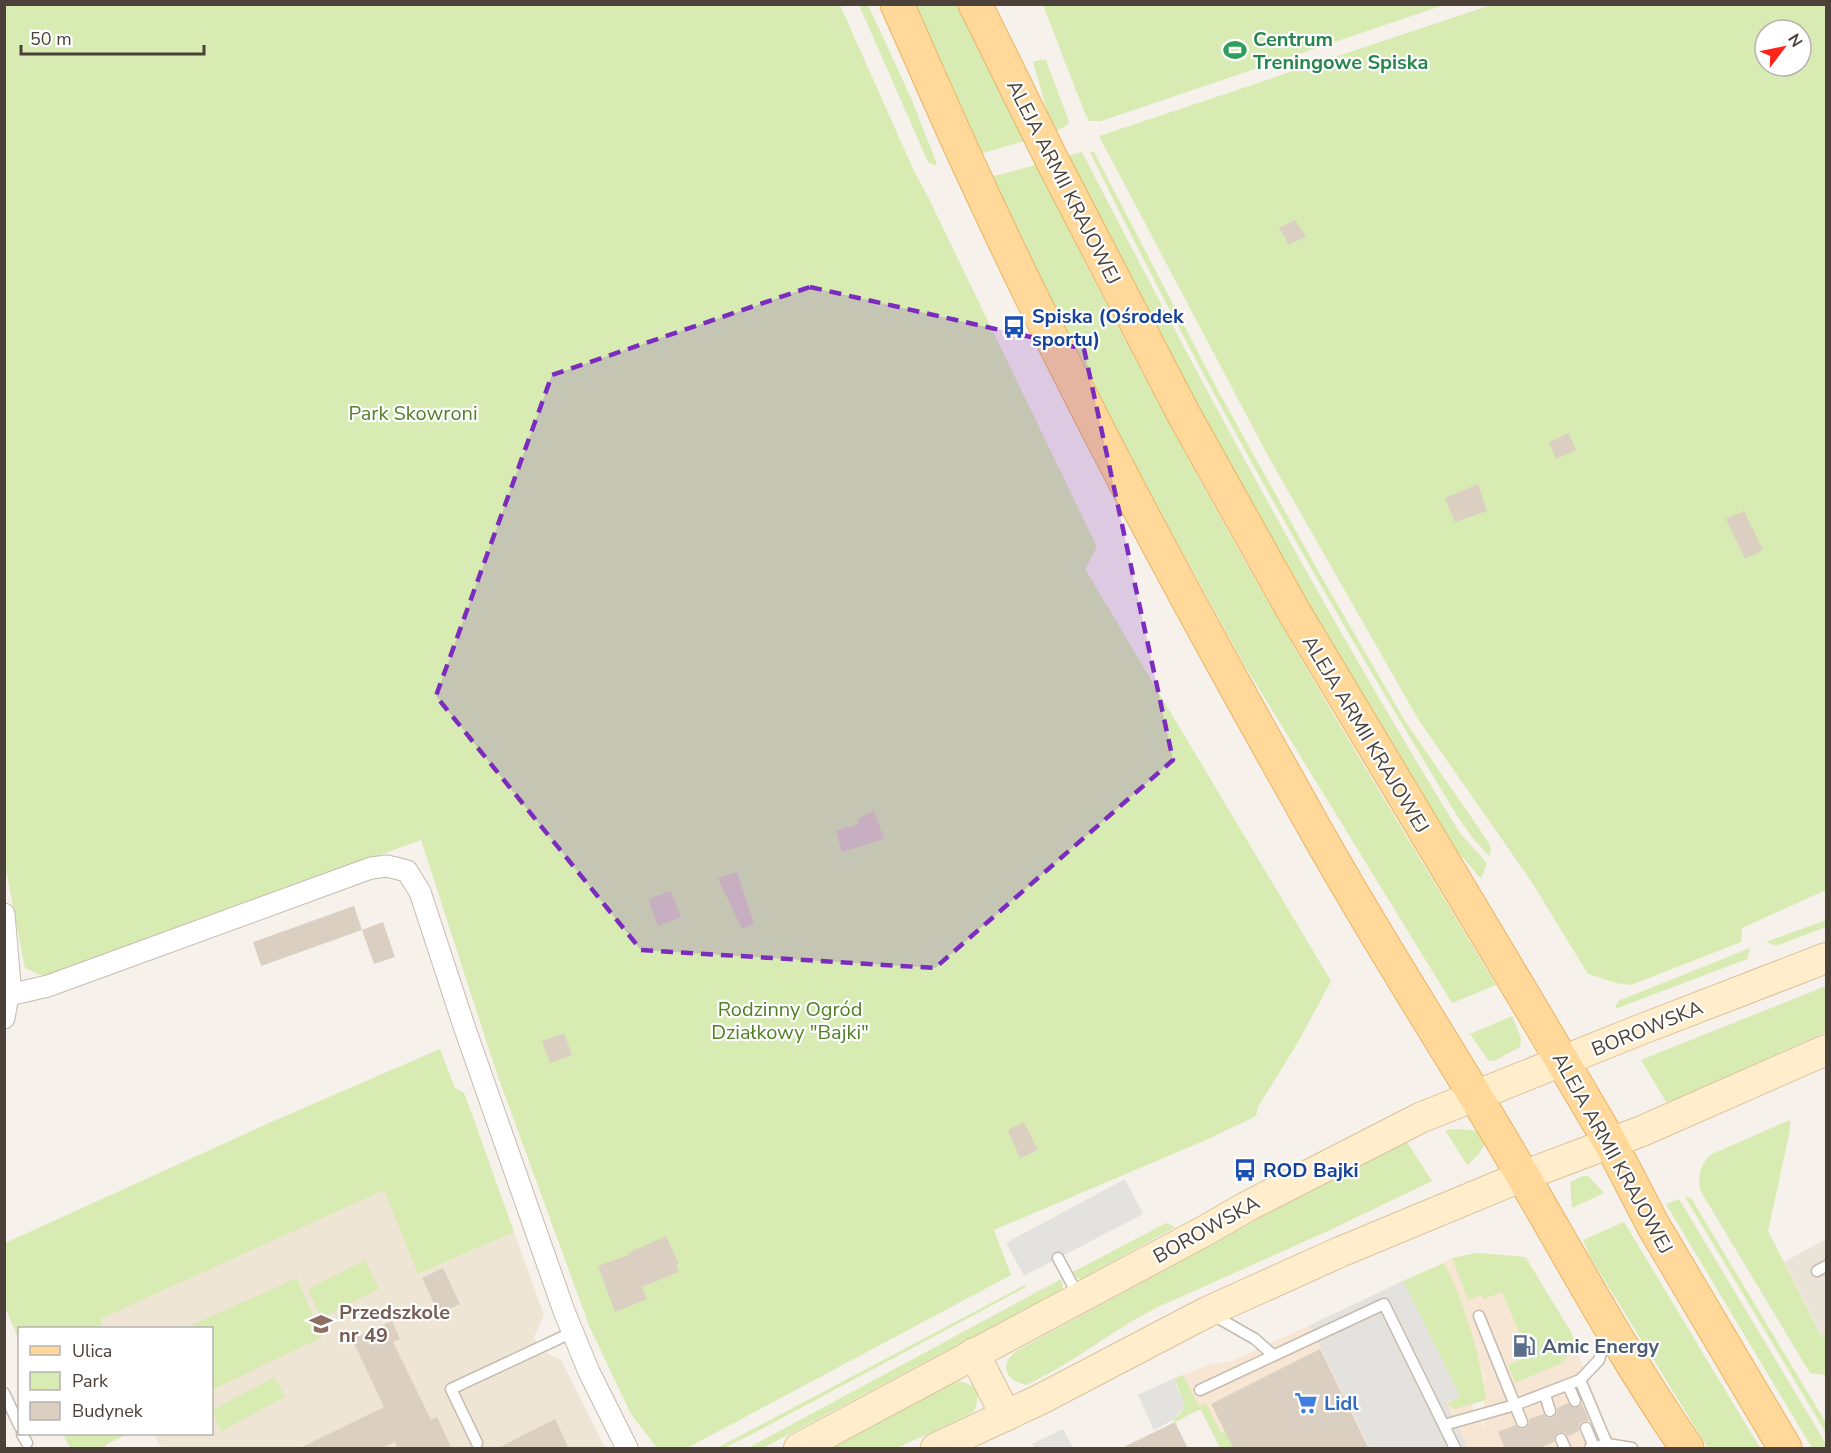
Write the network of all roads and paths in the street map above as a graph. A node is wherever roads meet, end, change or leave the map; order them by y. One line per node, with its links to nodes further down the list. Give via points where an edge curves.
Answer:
1 (897, 4): 9 (main road, via 973,175 1116,464 1302,807)
2 (975, 4): 8 (main road, ALEJA ARMII KRAJOWEJ, via 1201,444 1294,612)
3 (4, 914): 5 (street)
4 (1827, 958): 8 (street, BOROWSKA)
5 (9, 995): 6 (street); 17 (street, via 48,986 371,868 387,866 407,871 420,892)
6 (4, 1018)
7 (1827, 1050): 10 (street)
8 (1562, 1062): 9 (street, BOROWSKA); 10 (main road, ALEJA ARMII KRAJOWEJ)
9 (1475, 1096): 11 (main road); 13 (street, BOROWSKA, via 1398,1128)
10 (1611, 1144): 11 (street); 42 (main road, ALEJA ARMII KRAJOWEJ, via 1653,1226)
11 (1523, 1176): 14 (street); 16 (main road)
12 (1058, 1258): 13 (lane)
13 (1079, 1298): 18 (street, BOROWSKA)
14 (1207, 1312): 19 (lane, via 1255,1339); 28 (street)
15 (1479, 1316): 26 (lane)
16 (1607, 1323): 20 (lane, via 1599,1360); 41 (main road)
17 (573, 1332): 33 (lane, via 451,1389); 36 (street)
18 (974, 1353): 28 (street); 37 (street, BOROWSKA)
19 (1273, 1355): 22 (lane); 31 (lane, via 1384,1304)
20 (1580, 1380): 21 (lane); 34 (lane)
21 (1568, 1385): 24 (lane); 25 (lane)
22 (1200, 1390)
23 (4, 1393): 30 (lane)
24 (1545, 1395): 26 (lane); 27 (lane)
25 (1575, 1401)
26 (1515, 1405): 29 (lane); 31 (lane)
27 (1550, 1411)
28 (1006, 1416): 38 (street)
29 (1522, 1422)
30 (18, 1423)
31 (1444, 1425): 39 (lane)
32 (1586, 1428): 35 (lane)
33 (477, 1443)
34 (1607, 1444): 35 (lane); 40 (lane)
35 (1592, 1448)
36 (627, 1449)
37 (799, 1449)
38 (936, 1449)
39 (1455, 1449)
40 (1632, 1449)
41 (1687, 1449)
42 (1785, 1449)

